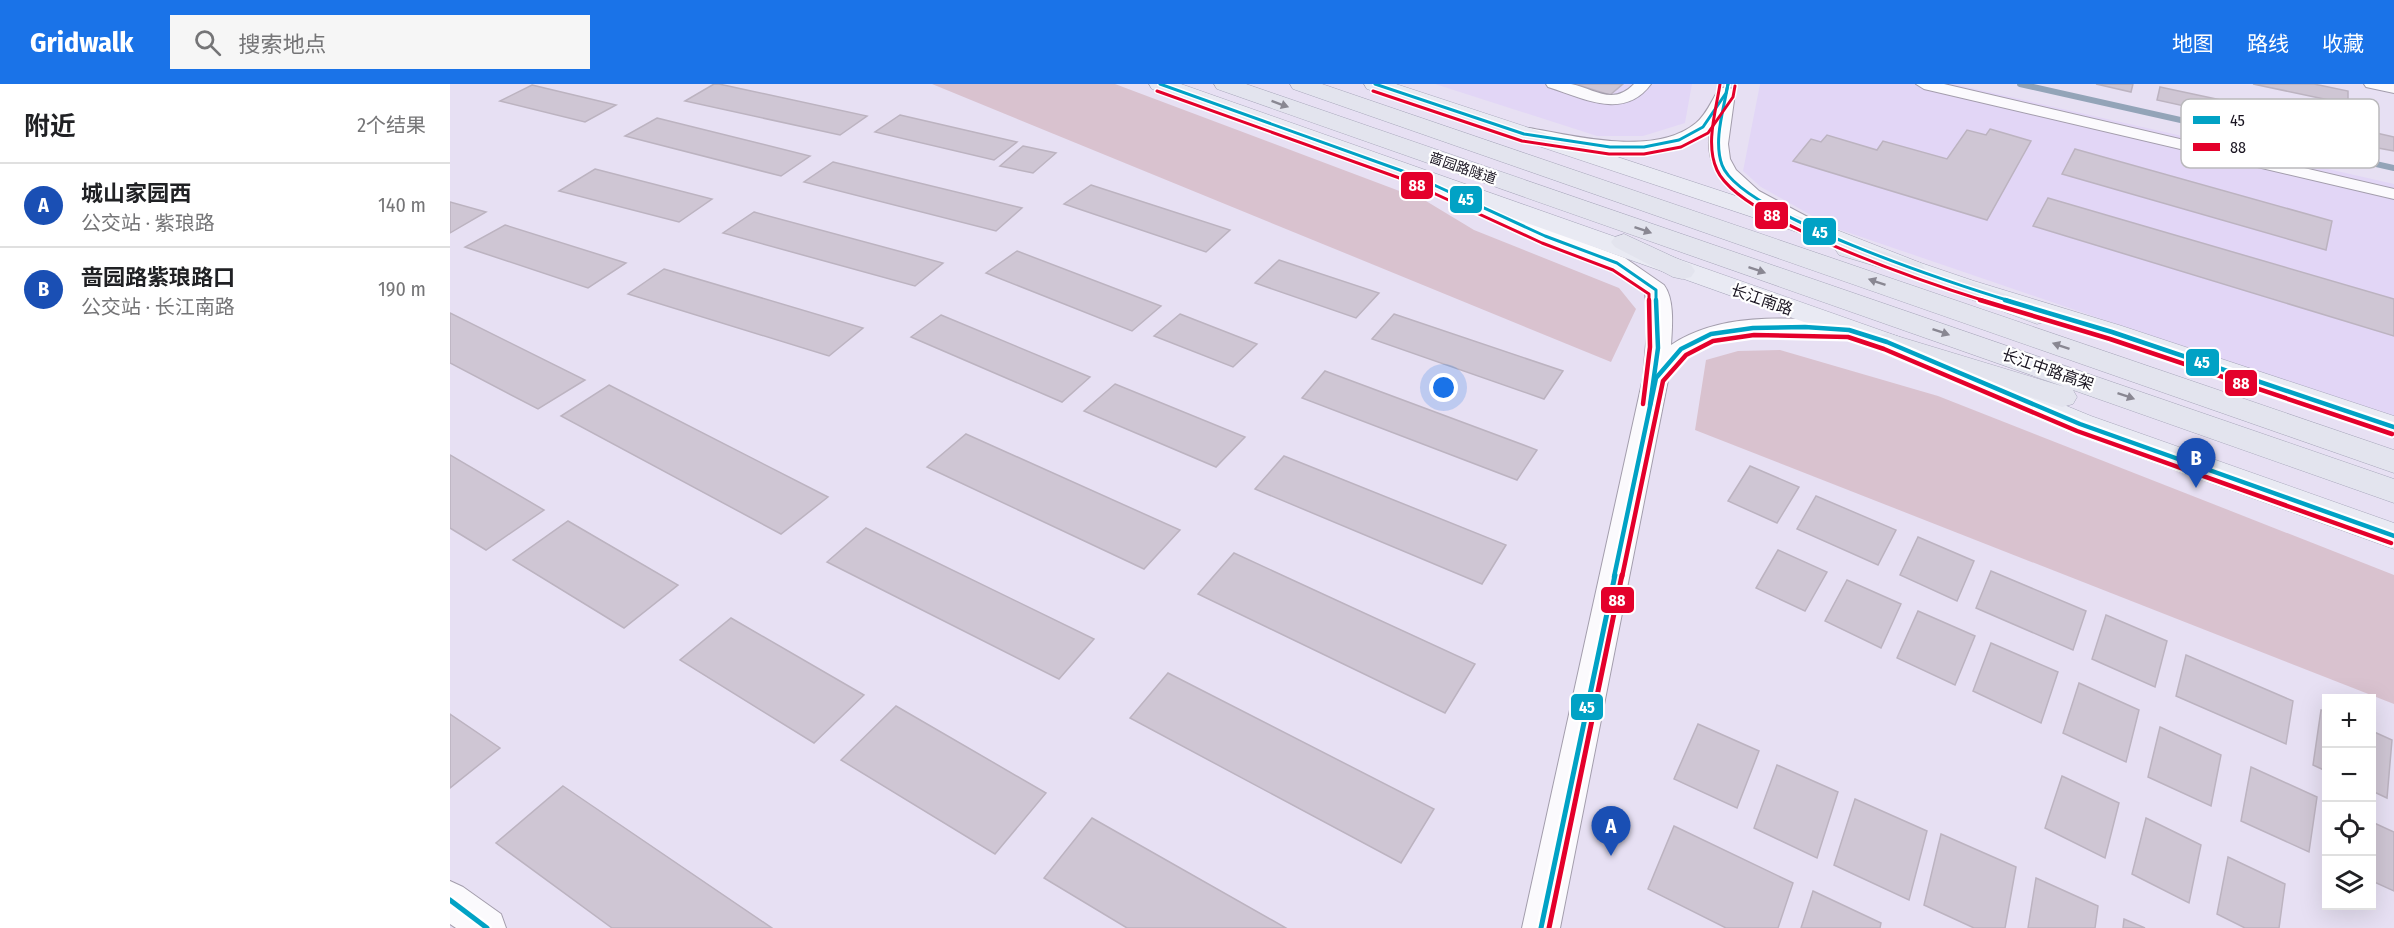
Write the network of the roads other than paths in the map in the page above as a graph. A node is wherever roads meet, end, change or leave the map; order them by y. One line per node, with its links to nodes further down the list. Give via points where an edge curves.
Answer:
1 (1160, 84): 15 (main road, 长江南路)
2 (1225, 84): 19 (highway, 长江中路高架, one-way to 19)
3 (1301, 84): 17 (highway, 啬园路隧道)
4 (1327, 84): 20 (highway, via 1548,159)
5 (1375, 84): 12 (main road)
6 (1554, 84): 7 (street, via 1616,101 1628,98)
7 (1643, 84)
8 (1924, 84): 13 (street)
9 (2372, 84): 10 (street)
10 (2394, 88)
11 (1727, 89): 12 (street, via 1703,127 1679,140 1644,147 1610,147); 18 (street, via 1718,146 1723,168 1746,193)
12 (1524, 134): 18 (main road)
13 (2181, 144)
14 (2283, 168): 16 (street)
15 (1407, 173): 19 (main road, 长江南路); 24 (street, via 1524,228 1617,264 1656,290 1660,321)
16 (2394, 194)
17 (1722, 229): 27 (highway, 长江中路高架, one-way to 17)
18 (1815, 230): 20 (main road)
19 (1692, 261): 22 (main road, 长江南路); 28 (highway, 长江中路高架, one-way to 28)
20 (1912, 269): 21 (main road)
21 (1964, 287): 25 (main road, via 2112,332); 26 (highway, via 2241,390)
22 (1849, 330): 23 (main road, 长江南路); 24 (street, via 1753,328 1712,334 1681,349)
23 (1887, 342): 29 (highway); 30 (main road, 长江南路, via 2080,424)
24 (1656, 378): 33 (street)
25 (2394, 427)
26 (2394, 453)
27 (2394, 462)
28 (2394, 491)
29 (2394, 499)
30 (2394, 536)
31 (450, 900): 32 (street)
32 (487, 928)
33 (1541, 928)

